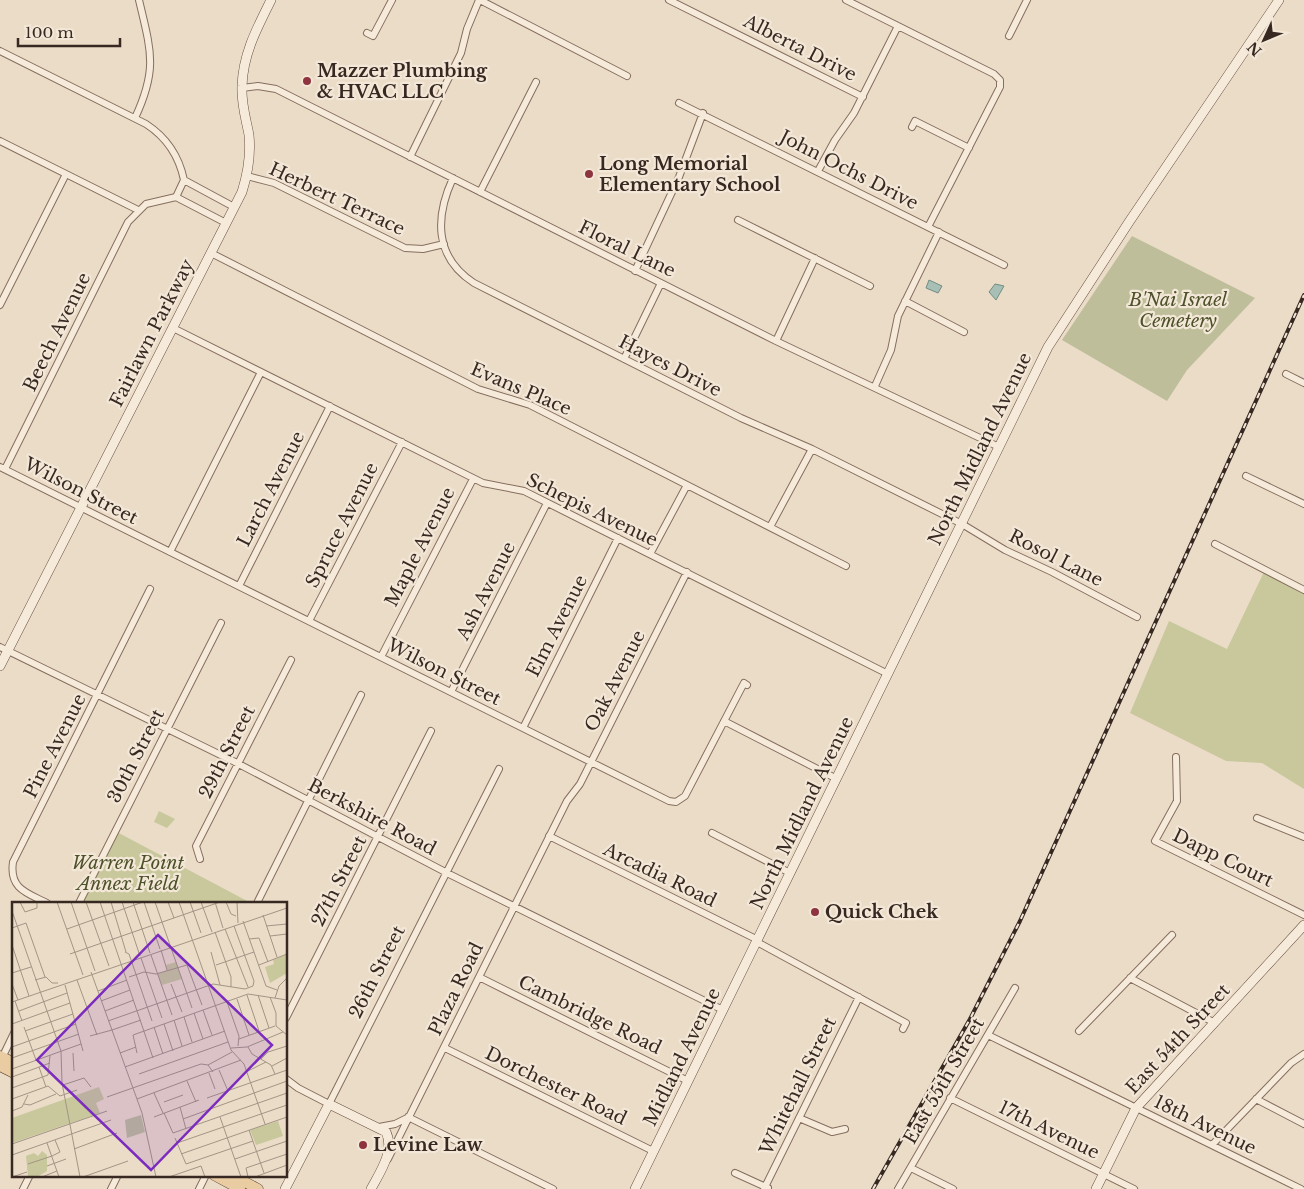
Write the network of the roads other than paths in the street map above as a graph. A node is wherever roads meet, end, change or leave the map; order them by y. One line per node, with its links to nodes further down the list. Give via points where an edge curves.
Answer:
1 (139, 0): 20 (street, via 152,62 149,86)
2 (271, 0): 16 (street, Fairlawn Parkway, via 248,50)
3 (392, 0): 11 (street, via 373,36)
4 (480, 0): 14 (street); 24 (street, via 467,29 462,53)
5 (669, 0): 8 (street, Alberta Drive)
6 (846, 0): 10 (street)
7 (1279, 0): 57 (street, North Midland Avenue, via 1060,327)
8 (679, 1): 17 (street, Alberta Drive)
9 (1025, 1): 12 (street)
10 (898, 26): 17 (street); 23 (street, via 1000,80 1000,87)
11 (367, 33)
12 (1008, 36)
13 (0, 51): 20 (street)
14 (627, 76)
15 (536, 82): 30 (street)
16 (242, 88): 24 (street, Floral Lane, via 258,86 276,90); 27 (street, Fairlawn Parkway, via 250,149)
17 (863, 97): 25 (street)
18 (679, 103): 19 (street, John Ochs Drive)
19 (703, 113): 25 (street, John Ochs Drive); 42 (street, via 679,178)
20 (135, 118): 29 (street, via 166,140)
21 (912, 126): 23 (street, via 915,121)
22 (0, 141): 26 (street)
23 (969, 148): 36 (street)
24 (410, 157): 28 (street, Floral Lane)
25 (818, 171): 36 (street, John Ochs Drive)
26 (66, 174): 33 (street); 46 (street)
27 (247, 176): 32 (street, Fairlawn Parkway); 38 (street, Herbert Terrace, via 274,183 405,248 423,249)
28 (453, 178): 30 (street, Floral Lane); 38 (street, Hayes Drive, via 442,208 440,229)
29 (184, 180): 31 (street); 32 (street)
30 (480, 192): 42 (street, Floral Lane)
31 (176, 197): 33 (street, via 146,204); 35 (street)
32 (234, 208): 35 (street, Fairlawn Parkway)
33 (138, 210): 59 (street, Beech Avenue, via 128,222)
34 (738, 220): 40 (street)
35 (226, 223): 39 (street, Fairlawn Parkway)
36 (928, 227): 37 (street, John Ochs Drive)
37 (939, 232): 41 (street, John Ochs Drive); 45 (street)
38 (444, 244): 50 (street, Hayes Drive, via 454,265 474,283)
39 (211, 253): 47 (street, Fairlawn Parkway); 62 (street, Evans Place, via 478,389 530,405)
40 (815, 258): 44 (street); 49 (street)
41 (1004, 265)
42 (635, 270): 43 (street, Floral Lane)
43 (661, 283): 49 (street, Floral Lane); 50 (street)
44 (870, 286)
45 (905, 301): 48 (street); 54 (street, via 891,350)
46 (0, 305)
47 (173, 328): 51 (street, Schepis Avenue); 65 (street, Fairlawn Parkway)
48 (964, 332)
49 (776, 340): 54 (street, Floral Lane)
50 (624, 359): 58 (street, Hayes Drive, via 741,418)
51 (261, 372): 55 (street, Schepis Avenue); 70 (street)
52 (1286, 374): 53 (street)
53 (1304, 383)
54 (875, 386): 57 (street, Floral Lane)
55 (330, 406): 56 (street, Schepis Avenue); 74 (street, Larch Avenue)
56 (402, 442): 61 (street, Schepis Avenue); 78 (street, Spruce Avenue)
57 (999, 447): 66 (street, North Midland Avenue)
58 (812, 449): 66 (street, Hayes Drive); 67 (street)
59 (2, 468): 65 (street, Wilson Street)
60 (1246, 476): 64 (street)
61 (473, 478): 63 (street, Schepis Avenue, via 494,487 524,491); 81 (street, Maple Avenue)
62 (686, 484): 67 (street, Evans Place); 71 (street)
63 (547, 502): 68 (street, Schepis Avenue); 86 (street, Ash Avenue)
64 (1304, 504)
65 (81, 507): 70 (street, Wilson Street); 80 (street, Fairlawn Parkway)
66 (962, 524): 77 (street, Rosol Lane, via 1005,550); 84 (street, North Midland Avenue)
67 (770, 528): 72 (street, Evans Place)
68 (618, 538): 71 (street, Schepis Avenue); 90 (street, Elm Avenue)
69 (1215, 544): 76 (street)
70 (170, 552): 74 (street, Wilson Street)
71 (650, 554): 73 (street, Schepis Avenue)
72 (846, 566)
73 (687, 572): 84 (street, Schepis Avenue); 94 (street, Oak Avenue)
74 (239, 586): 78 (street, Wilson Street)
75 (150, 589): 87 (street, Pine Avenue)
76 (1304, 590)
77 (1137, 618)
78 (309, 621): 81 (street, Wilson Street)
79 (221, 624): 91 (street, 30th Street)
80 (4, 649): 83 (street, Fairlawn Parkway); 87 (street, Berkshire Road)
81 (381, 657): 86 (street, Wilson Street)
82 (291, 660): 95 (street, 29th Street)
83 (0, 666)
84 (888, 674): 97 (street, North Midland Avenue)
85 (748, 685): 89 (street, via 744,683)
86 (451, 692): 90 (street, Wilson Street)
87 (98, 695): 91 (street, Berkshire Road); 108 (street, Pine Avenue, via 13,862 13,879 17,885)
88 (361, 695): 98 (street)
89 (724, 721): 94 (street, Wilson Street, via 685,796 676,802); 97 (street)
90 (523, 728): 94 (street, Wilson Street)
91 (166, 729): 95 (street, Berkshire Road); 109 (street, 30th Street)
92 (431, 731): 103 (street, 27th Street)
93 (1176, 757): 112 (street, Dapp Court, via 1177,801 1155,842)
94 (591, 763): 99 (street, Oak Avenue)
95 (238, 764): 98 (street, Berkshire Road); 105 (street, 29th Street, via 196,846)
96 (499, 769): 106 (street, 26th Street)
97 (837, 779): 107 (street, North Midland Avenue)
98 (308, 800): 103 (street, Berkshire Road); 110 (street)
99 (567, 801): 102 (street, Plaza Road)
100 (1258, 818): 104 (street)
101 (712, 833): 107 (street)
102 (549, 836): 111 (street, Plaza Road); 115 (street, Arcadia Road)
103 (378, 837): 106 (street, Berkshire Road); 121 (street, 27th Street)
104 (1304, 837)
105 (200, 859)
106 (446, 872): 111 (street, Berkshire Road); 135 (street, 26th Street)
107 (790, 874): 115 (street, North Midland Avenue)
108 (45, 902)
109 (80, 902)
110 (257, 902)
111 (514, 906): 116 (street, Plaza Road); 120 (street, Berkshire Road)
112 (1304, 915)
113 (1304, 925): 122 (street, East 54th Street)
114 (1172, 935): 117 (street)
115 (757, 941): 119 (street, Arcadia Road); 120 (street, Midland Avenue)
116 (478, 977): 127 (street, Plaza Road); 132 (street, Cambridge Road)
117 (1130, 978): 122 (street); 124 (street)
118 (1015, 988): 125 (street, East 55th Street)
119 (859, 997): 123 (street, Arcadia Road, via 906,1023); 138 (street, Whitehall Street)
120 (723, 1010): 132 (street, Midland Avenue)
121 (288, 1014)
122 (1215, 1023): 136 (street, East 54th Street)
123 (903, 1029)
124 (1079, 1031)
125 (988, 1035): 133 (street, East 55th Street); 136 (street, 18th Avenue)
126 (12, 1037): 129 (street)
127 (445, 1048): 137 (street, Plaza Road); 143 (street, Dorchester Road)
128 (1304, 1054): 134 (street)
129 (0, 1060): 130 (main road)
130 (12, 1071)
131 (288, 1080): 135 (street)
132 (688, 1081): 143 (street, Midland Avenue)
133 (950, 1098): 145 (street, East 55th Street); 147 (street, 17th Avenue)
134 (1256, 1099): 139 (street); 142 (street)
135 (329, 1104): 140 (street); 159 (street, 26th Street)
136 (1136, 1108): 142 (street, 18th Avenue); 147 (street, East 54th Street)
137 (408, 1117): 140 (street, via 395,1124); 144 (street, Plaza Road); 161 (street)
138 (799, 1118): 141 (street, via 832,1132); 153 (street, Whitehall Street)
139 (1304, 1124)
140 (378, 1127): 144 (street, via 386,1132 389,1140)
141 (845, 1129)
142 (1212, 1145): 167 (street, 18th Avenue)
143 (653, 1151): 162 (street, Midland Avenue)
144 (383, 1166): 160 (street, Plaza Road)
145 (911, 1168): 163 (street, East 55th Street); 164 (street)
146 (735, 1173): 153 (street)
147 (1104, 1174): 165 (street, East 54th Street); 166 (street, 17th Avenue)
148 (30, 1176): 154 (street)
149 (118, 1176): 155 (street)
150 (206, 1176): 156 (street)
151 (216, 1176): 157 (main road)
152 (234, 1176): 158 (main road)
153 (766, 1188)
154 (24, 1189)
155 (111, 1189)
156 (199, 1189)
157 (240, 1189)
158 (258, 1189)
159 (284, 1189)
160 (371, 1189)
161 (553, 1189)
162 (635, 1189)
163 (898, 1189)
164 (953, 1189)
165 (1096, 1189)
166 (1134, 1189)
167 (1301, 1189)

